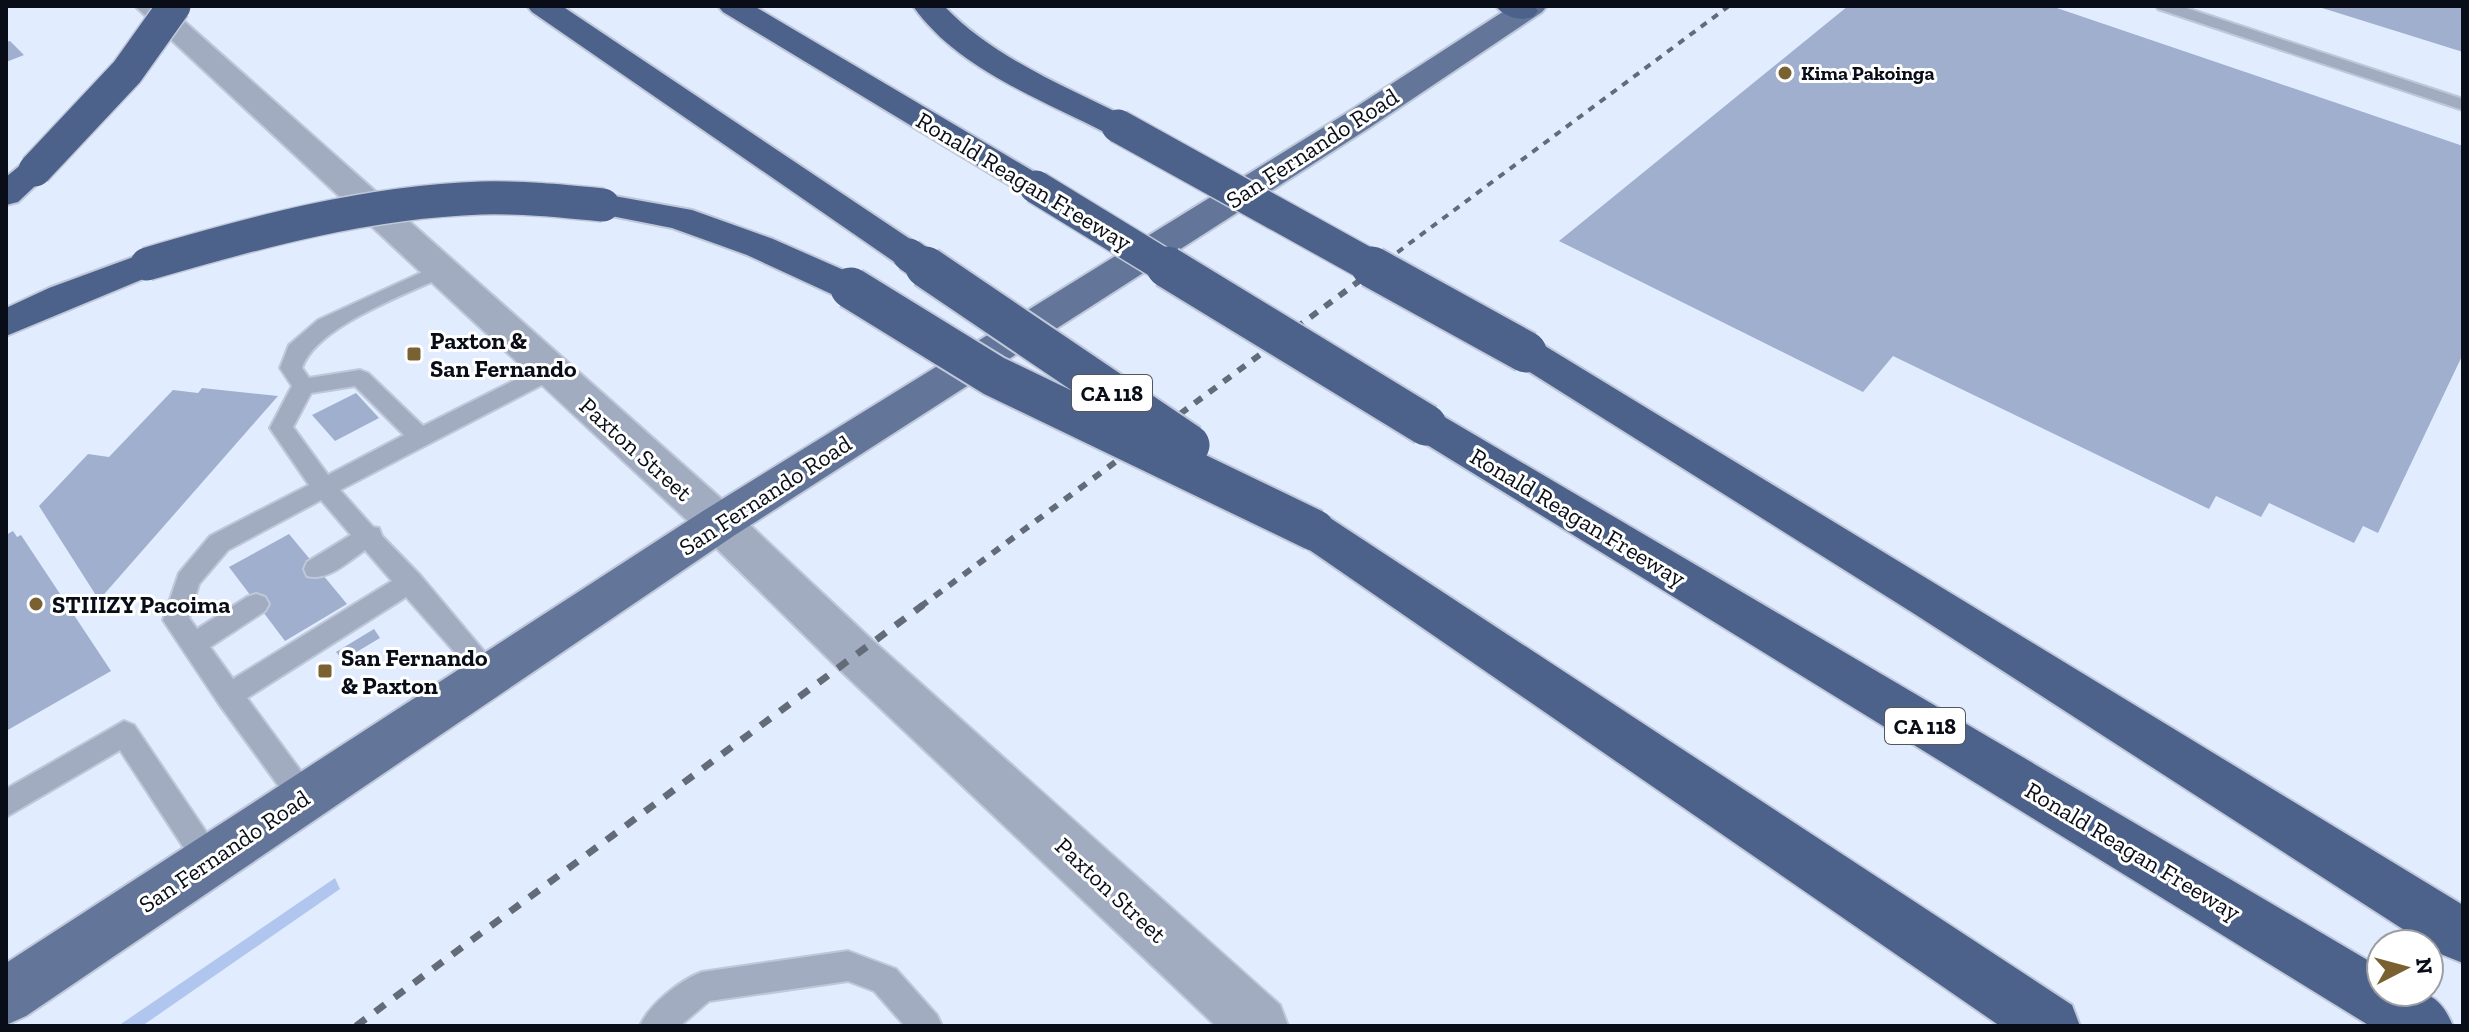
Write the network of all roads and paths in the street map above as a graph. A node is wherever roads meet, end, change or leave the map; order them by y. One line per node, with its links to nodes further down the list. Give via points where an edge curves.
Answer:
1 (150, 6): 10 (street, Paxton Street)
2 (174, 6): 9 (highway, bridge, via 107,99)
3 (542, 6): 17 (highway, CA 118, bridge)
4 (733, 6): 34 (highway, Ronald Reagan Freeway / CA 118, bridge)
5 (928, 6): 28 (highway, bridge, via 946,29 985,55 1526,352)
6 (2164, 6): 8 (lane)
7 (1522, 8): 16 (main road, San Fernando Road, via 1357,121)
8 (2463, 105)
9 (6, 195)
10 (440, 270): 12 (street, Paxton Street); 13 (lane, via 325,325 297,350 291,368)
11 (6, 323): 17 (highway, bridge, via 147,264 328,217 419,203 529,198 603,205 679,218 851,288 994,376)
12 (551, 371): 14 (lane); 16 (street, Paxton Street)
13 (303, 386): 14 (lane, via 360,378); 15 (lane, via 281,428)
14 (420, 437): 15 (lane)
15 (324, 488): 18 (lane); 22 (lane, via 219,543 188,580 176,620)
16 (719, 523): 23 (main road, San Fernando Road); 30 (street, Paxton Street)
17 (1314, 530): 33 (highway, CA 118)
18 (370, 535): 19 (lane); 20 (lane)
19 (316, 569)
20 (411, 582): 23 (lane); 24 (lane)
21 (256, 604): 22 (lane)
22 (193, 645): 24 (lane)
23 (491, 675): 25 (main road, San Fernando Road)
24 (228, 696): 25 (lane)
25 (304, 798): 27 (main road, San Fernando Road)
26 (6, 804): 27 (lane, via 124,733)
27 (209, 861): 29 (main road, San Fernando Road)
28 (2463, 936)
29 (6, 996)
30 (1232, 1017)
31 (656, 1026): 32 (lane, via 702,987 848,966 885,980)
32 (926, 1026)
33 (2051, 1026)
34 (2424, 1026)

